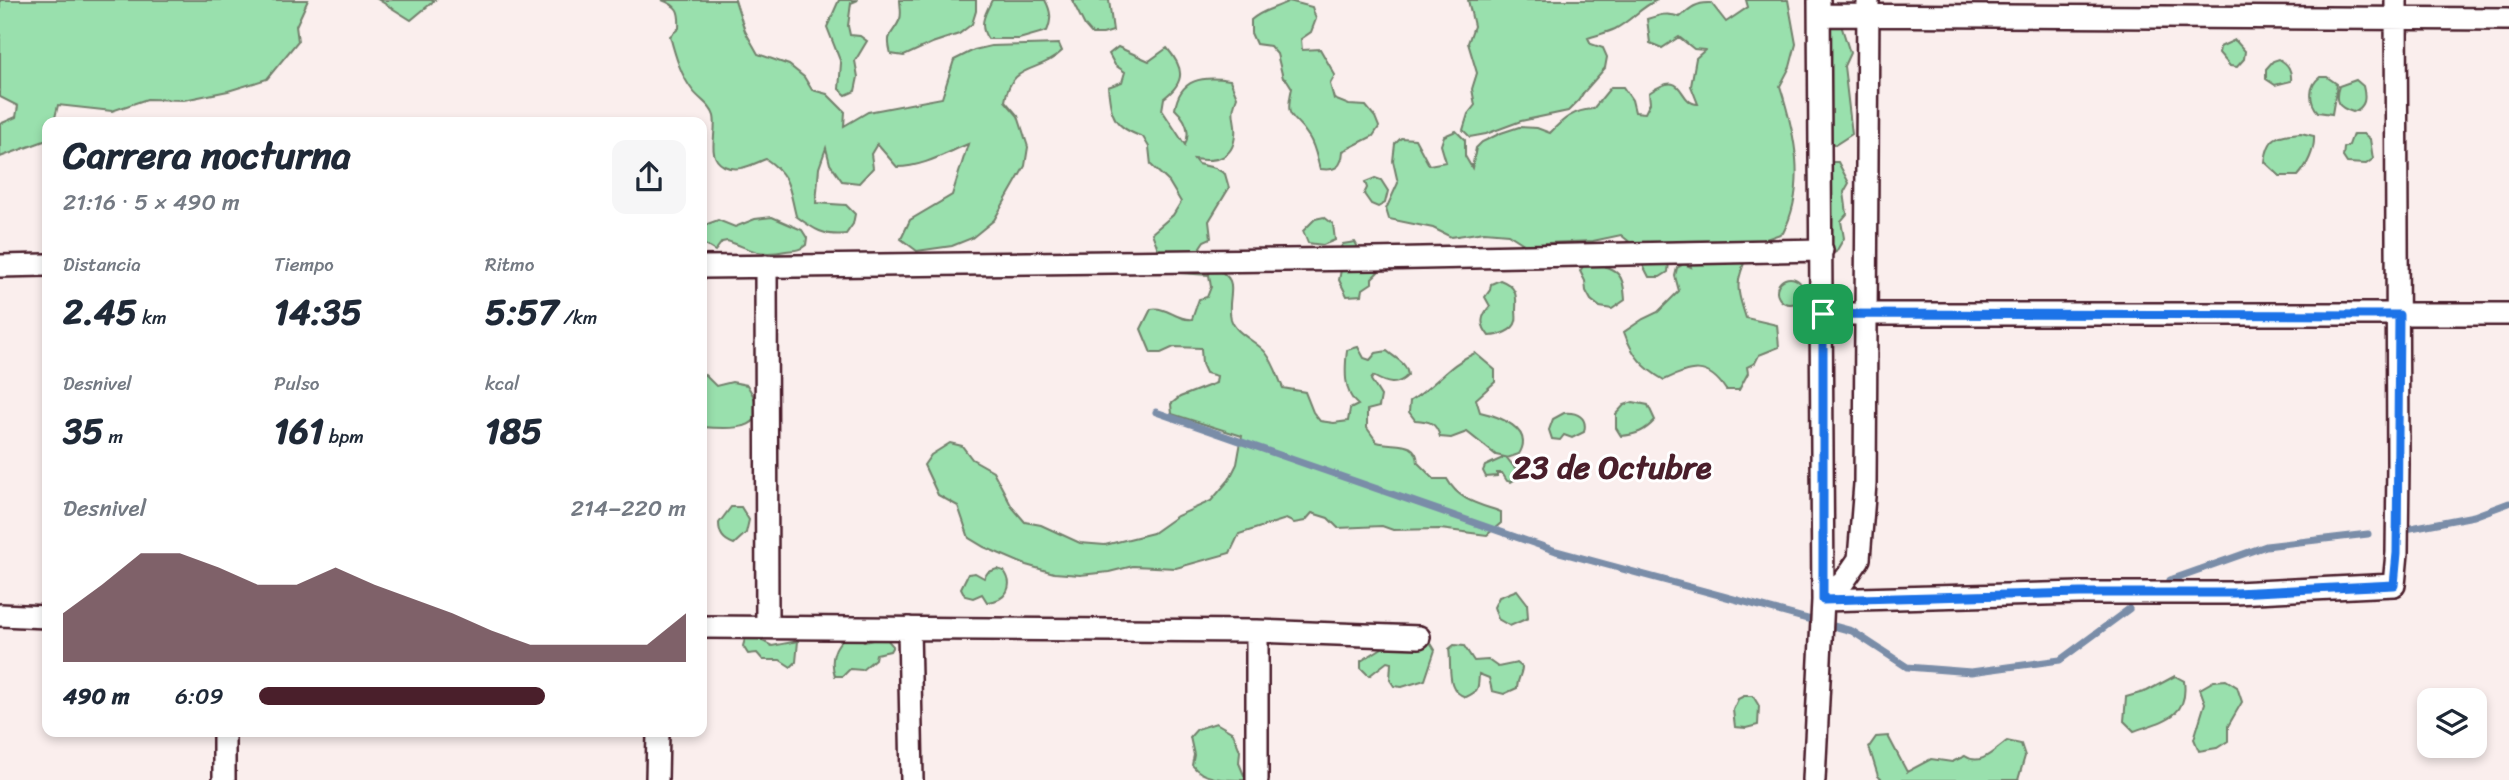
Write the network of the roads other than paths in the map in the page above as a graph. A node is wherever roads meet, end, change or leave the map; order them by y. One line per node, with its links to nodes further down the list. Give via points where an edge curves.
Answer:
1 (1819, 7): 2 (street); 5 (street)
2 (1868, 7): 3 (street); 11 (street)
3 (2397, 9): 4 (street); 13 (street)
4 (2509, 19)
5 (1822, 250): 8 (street); 10 (street)
6 (42, 265): 7 (street)
7 (0, 266)
8 (766, 266): 9 (street); 17 (street)
9 (707, 267)
10 (1823, 314): 11 (street); 14 (street)
11 (1867, 314): 13 (street); 14 (street, via 1865,484 1859,559)
12 (2509, 314): 13 (street)
13 (2399, 315): 14 (street, via 2394,585 2235,593 2080,593)
14 (1822, 608): 24 (street)
15 (0, 615): 16 (street)
16 (42, 617)
17 (767, 627): 18 (street); 19 (street)
18 (707, 628)
19 (909, 628): 20 (street); 27 (street)
20 (1257, 631): 21 (street); 28 (street)
21 (1419, 637)
22 (223, 737): 25 (street)
23 (658, 737): 26 (street)
24 (1816, 775)
25 (224, 780)
26 (657, 780)
27 (912, 780)
28 (1256, 780)

